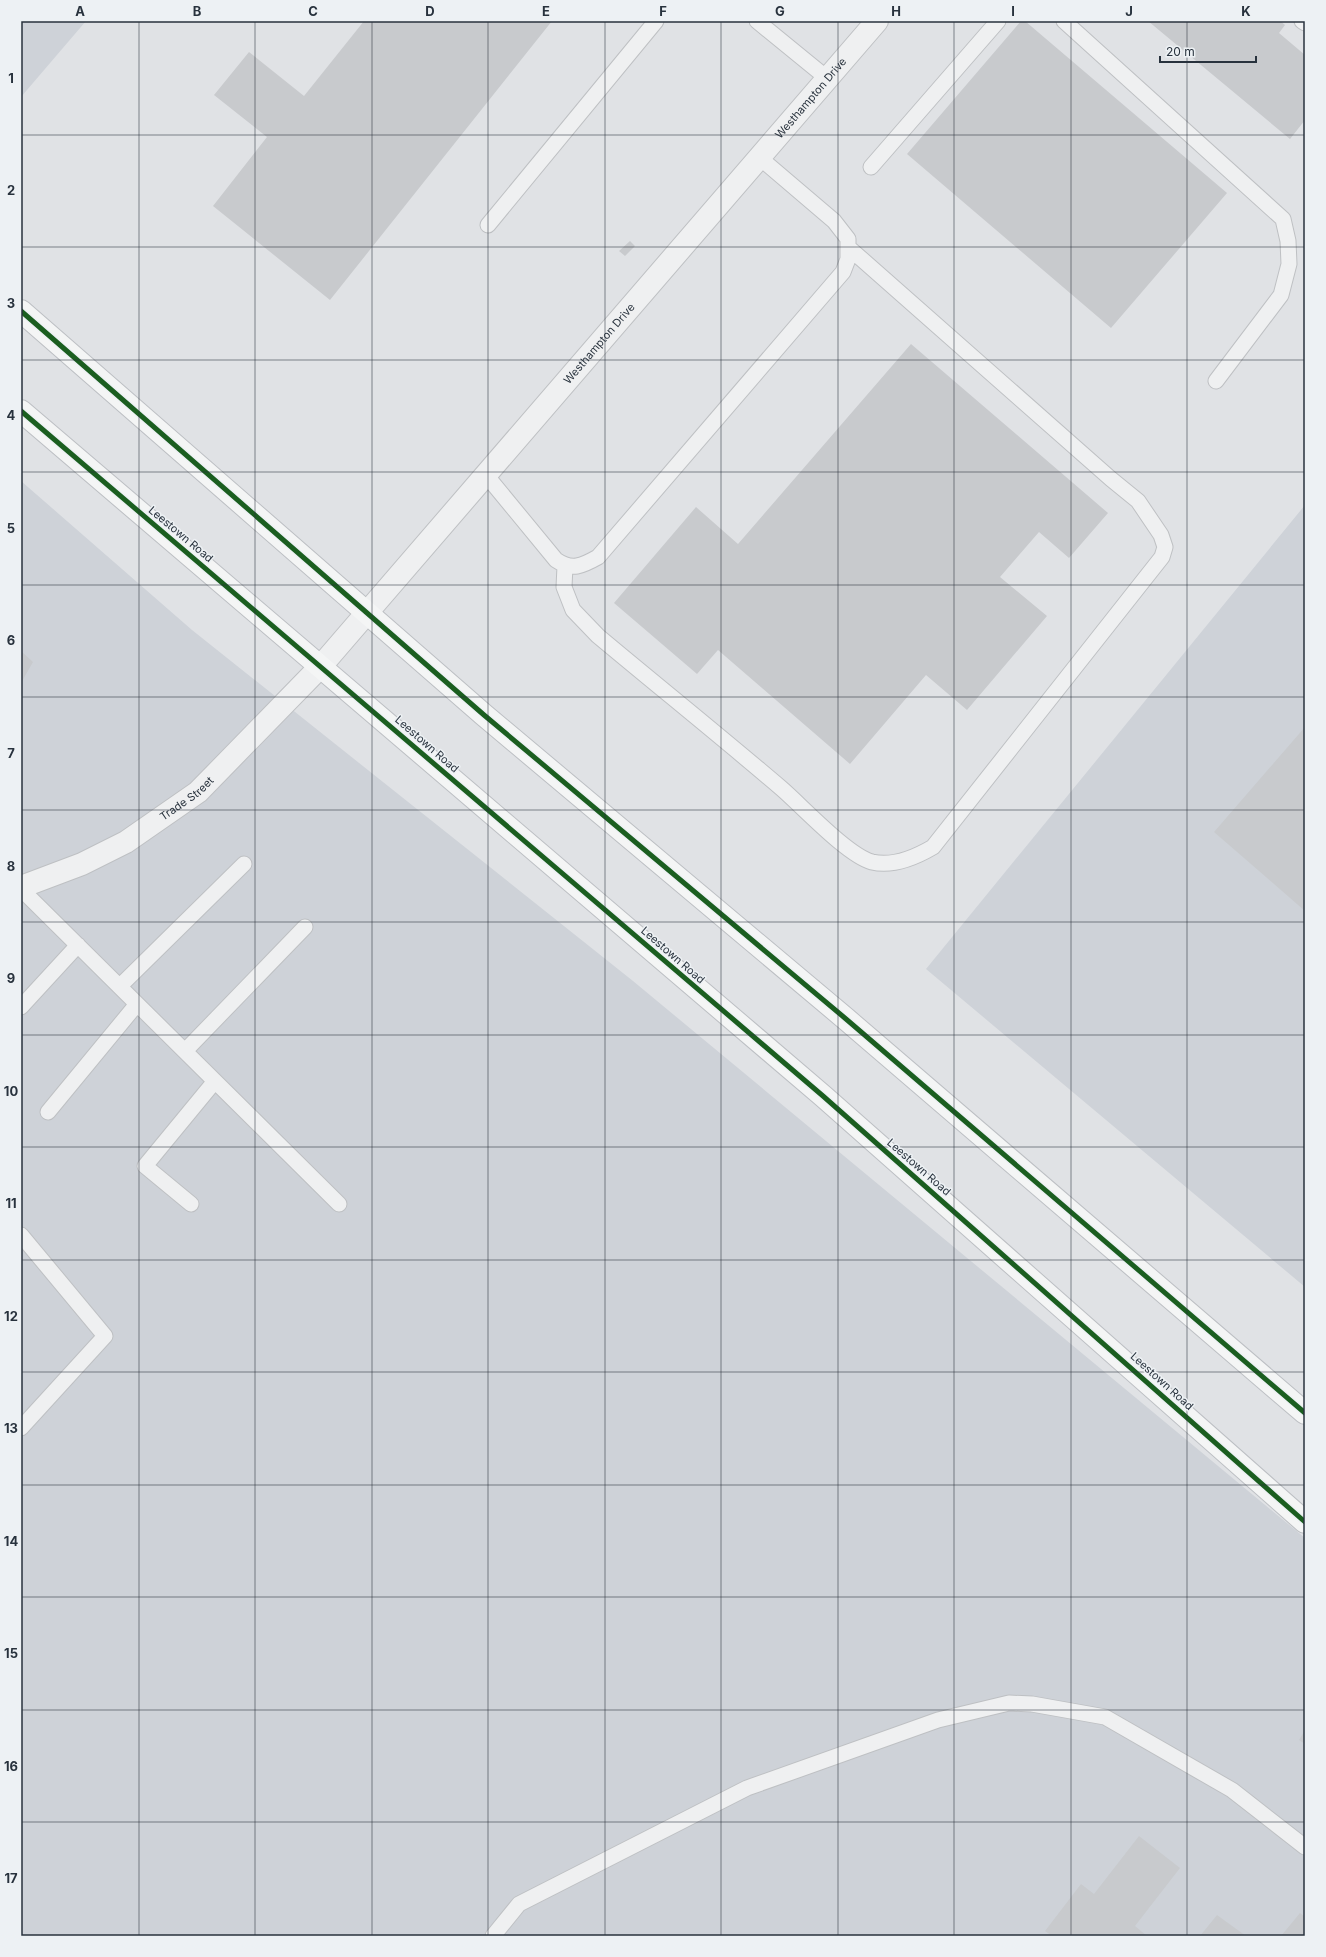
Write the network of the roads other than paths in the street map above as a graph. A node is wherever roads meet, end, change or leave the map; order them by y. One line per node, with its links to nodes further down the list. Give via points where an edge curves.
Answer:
1 (656, 21): 11 (lane)
2 (757, 21): 8 (lane)
3 (877, 21): 8 (street, Westhampton Drive)
4 (998, 21): 10 (lane)
5 (1064, 21): 14 (lane, via 1283,219 1288,241 1289,264 1281,295)
6 (1302, 21): 7 (lane)
7 (1305, 23)
8 (828, 79): 9 (street, Westhampton Drive)
9 (760, 158): 12 (lane, via 834,221 848,240); 16 (street, Westhampton Drive)
10 (871, 167)
11 (488, 225)
12 (848, 247): 17 (lane, via 848,259 843,272 598,557 582,566); 17 (lane, via 1138,501 1161,534 1165,547 1162,557 933,847 914,858 892,862 873,862 853,852 781,788 598,636 573,610 564,587)
13 (21, 311): 18 (main road)
14 (1216, 381)
15 (21, 411): 19 (main road, Leestown Road)
16 (486, 475): 17 (lane, via 556,560); 18 (street, Westhampton Drive)
17 (565, 566)
18 (367, 613): 19 (street, Westhampton Drive); 33 (main road, via 484,715 852,1024)
19 (321, 666): 21 (street, Trade Street, via 198,792 126,842 82,864); 35 (main road, Leestown Road, via 823,1096)
20 (244, 864): 24 (lane)
21 (21, 888): 23 (lane)
22 (305, 926): 27 (lane)
23 (78, 945): 24 (lane); 26 (lane)
24 (120, 986): 25 (lane)
25 (137, 1004): 27 (lane); 29 (lane)
26 (21, 1007)
27 (185, 1051): 28 (lane)
28 (215, 1081): 30 (lane, via 145,1166); 31 (lane)
29 (48, 1112)
30 (191, 1204)
31 (339, 1204)
32 (21, 1235): 34 (lane, via 105,1336)
33 (1305, 1413)
34 (21, 1428)
35 (1305, 1522)
36 (1305, 1847): 37 (lane, via 1232,1790 1105,1717 1032,1704 1009,1703 938,1720 747,1788 519,1904)
37 (493, 1936)

